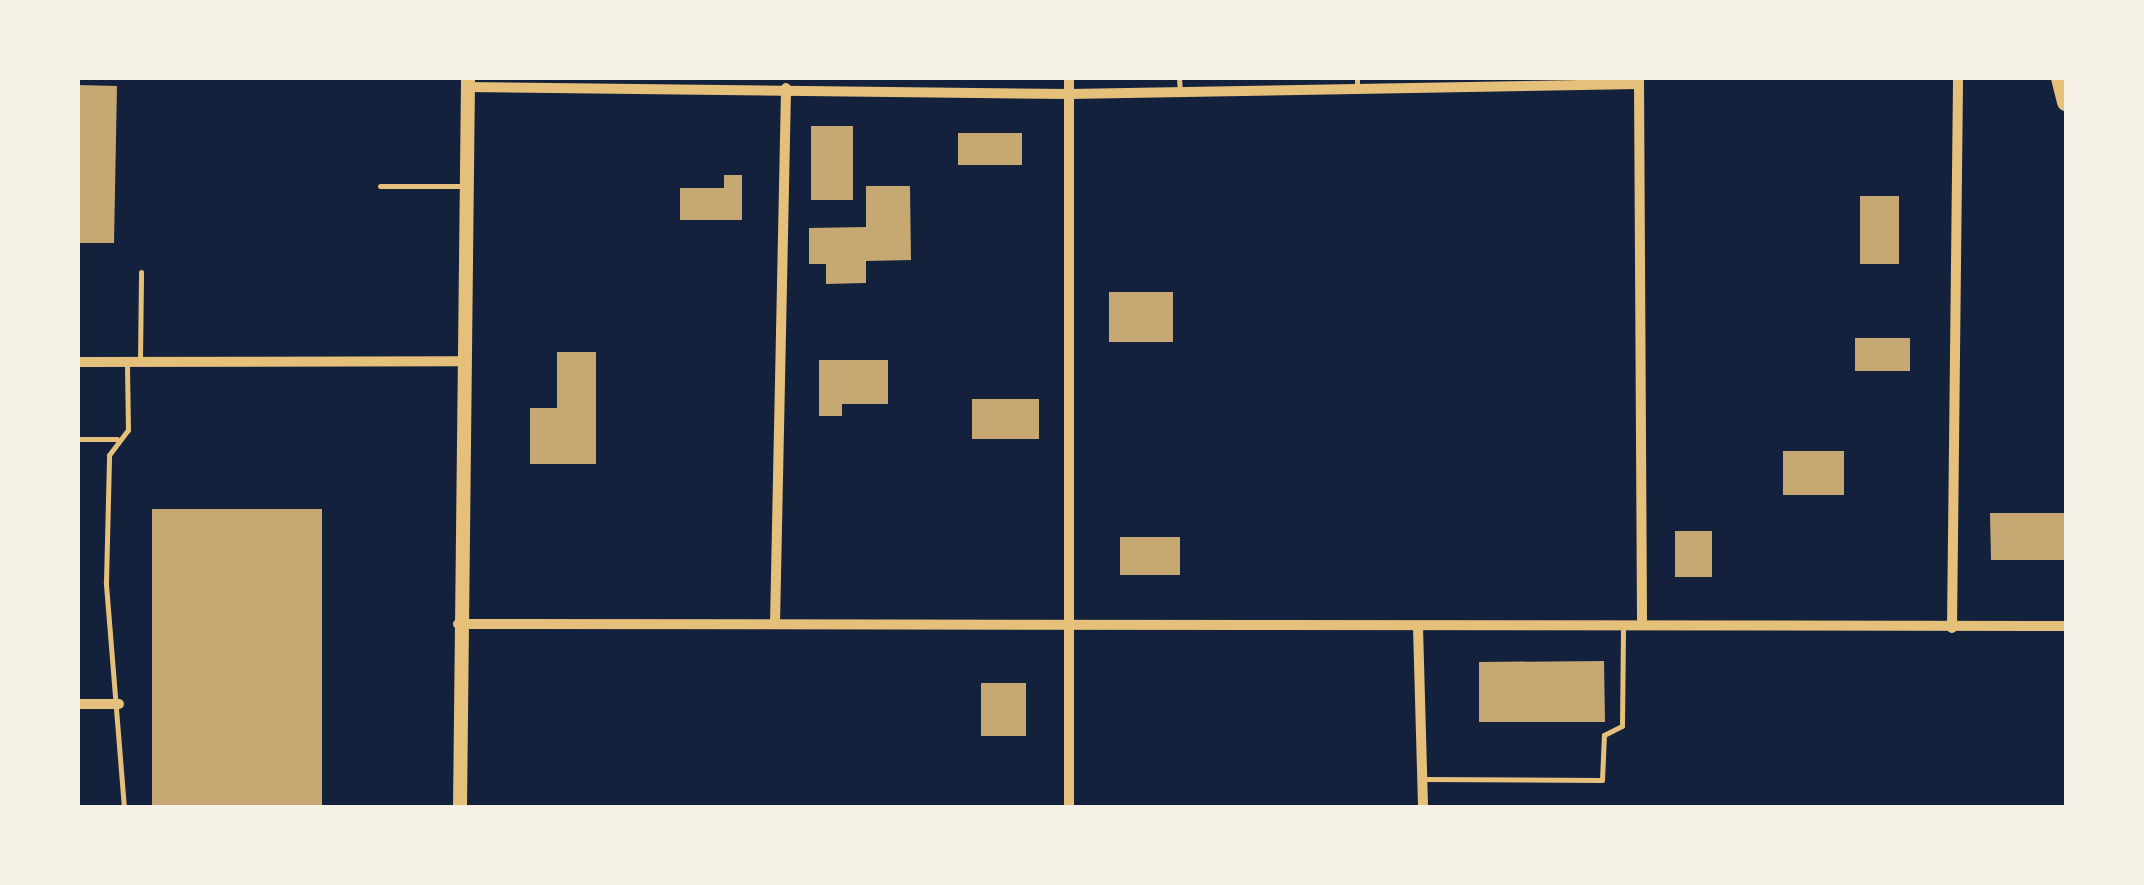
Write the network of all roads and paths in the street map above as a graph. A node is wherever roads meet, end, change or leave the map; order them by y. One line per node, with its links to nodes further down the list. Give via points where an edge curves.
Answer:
1 (1069, 78): 11 (street)
2 (1180, 78): 10 (lane)
3 (1958, 78): 27 (street)
4 (2060, 78): 12 (main road)
5 (1640, 81): 8 (street); 24 (street)
6 (468, 82): 9 (street); 14 (street)
7 (808, 83): 9 (street); 11 (street)
8 (1357, 83): 10 (street)
9 (786, 88): 22 (street)
10 (1180, 92): 11 (street)
11 (1069, 94): 28 (street)
12 (2066, 102)
13 (380, 186): 14 (lane)
14 (465, 186): 16 (street)
15 (141, 272): 18 (lane)
16 (460, 361): 18 (street); 21 (street)
17 (78, 362): 18 (street)
18 (134, 362): 20 (lane, via 128,430)
19 (78, 439): 20 (lane)
20 (117, 439): 30 (lane, via 108,455 106,582)
21 (458, 624): 22 (street); 33 (street)
22 (775, 624): 28 (street)
23 (1623, 625): 24 (street); 25 (street); 31 (lane, via 1622,726 1604,735 1602,780)
24 (1642, 625): 27 (street)
25 (1418, 626): 28 (street); 31 (street)
26 (2066, 626): 27 (street)
27 (1952, 628)
28 (1070, 629): 34 (street)
29 (78, 704): 30 (street)
30 (119, 704): 32 (lane)
31 (1422, 779): 35 (street)
32 (124, 808)
33 (460, 808)
34 (1069, 808)
35 (1423, 808)

